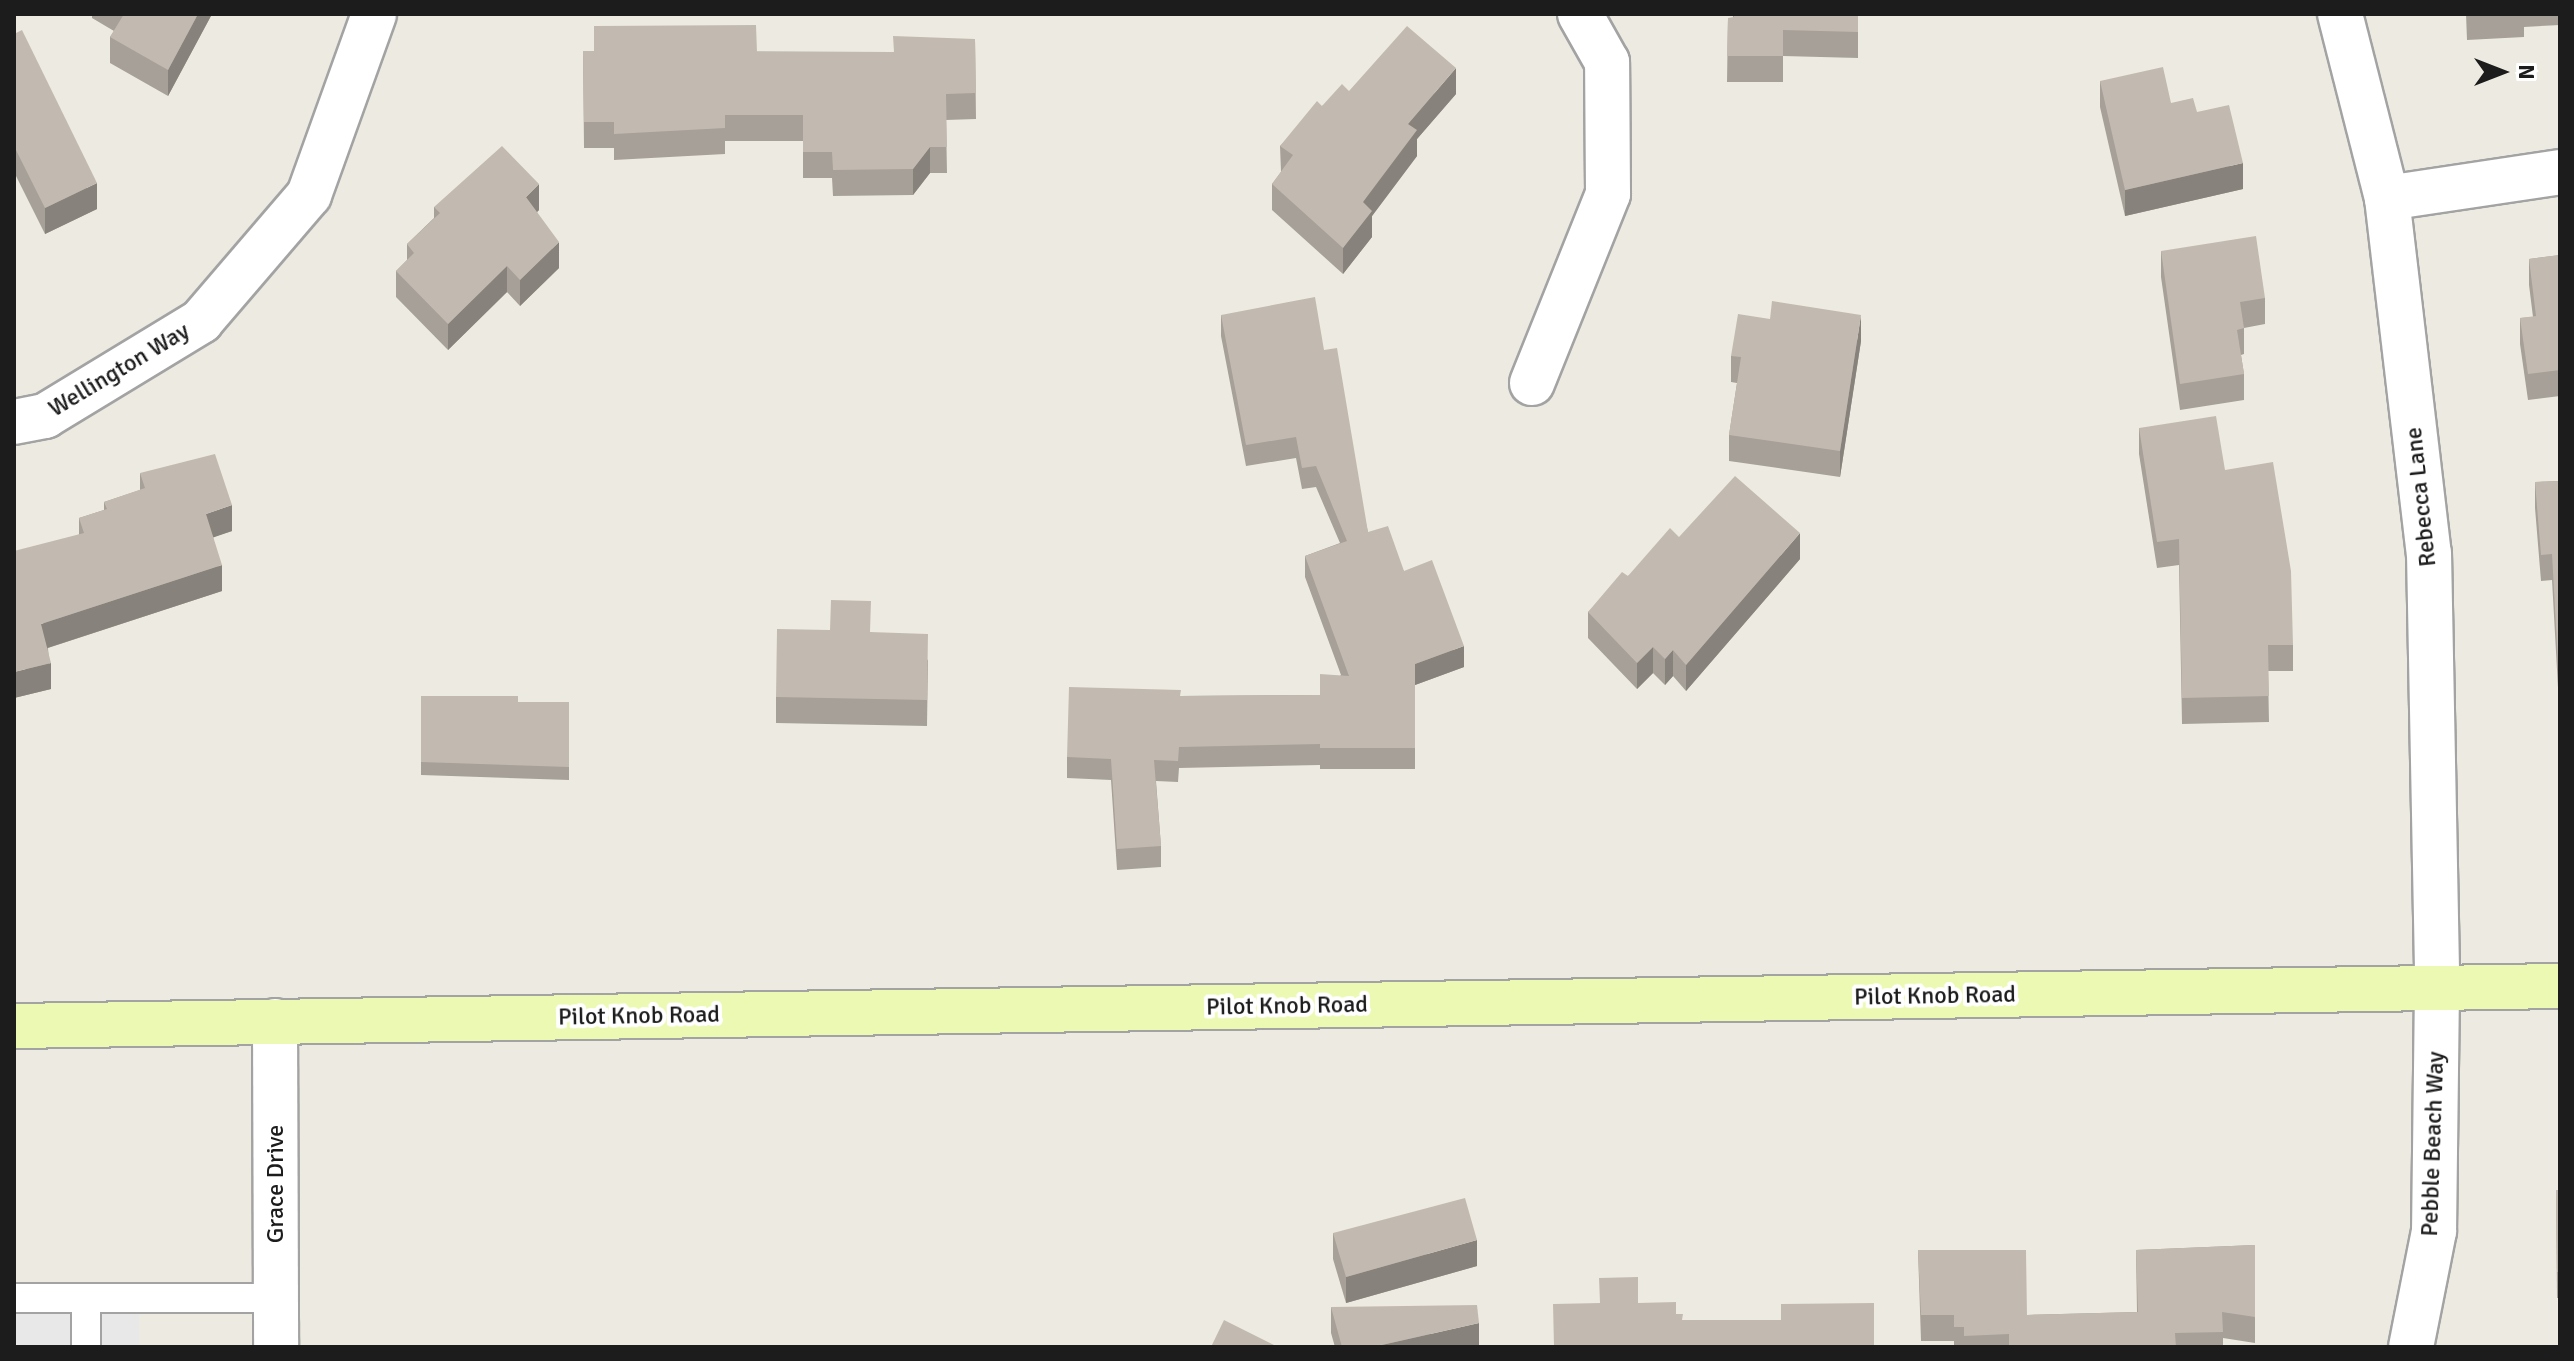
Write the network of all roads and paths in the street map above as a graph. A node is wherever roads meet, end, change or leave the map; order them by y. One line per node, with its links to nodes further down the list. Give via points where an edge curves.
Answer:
1 (374, 14): 7 (street, Wellington Way, via 309,195 201,321 45,416)
2 (1580, 14): 6 (street, via 1607,62 1608,194)
3 (2340, 14): 5 (street, Rebecca Lane)
4 (2560, 172): 5 (street)
5 (2387, 198): 9 (street, Rebecca Lane, via 2429,553)
6 (1532, 383)
7 (14, 422)
8 (2560, 986): 9 (main road, Pilot Knob Road)
9 (2437, 988): 10 (main road, Pilot Knob Road); 17 (street, Pebble Beach Way, via 2434,1231)
10 (275, 1021): 11 (main road, Pilot Knob Road); 14 (street, Grace Drive)
11 (14, 1026)
12 (14, 1298): 13 (lane)
13 (86, 1298): 14 (lane); 15 (lane)
14 (276, 1298): 16 (street, Grace Drive)
15 (86, 1347)
16 (276, 1347)
17 (2411, 1347)

